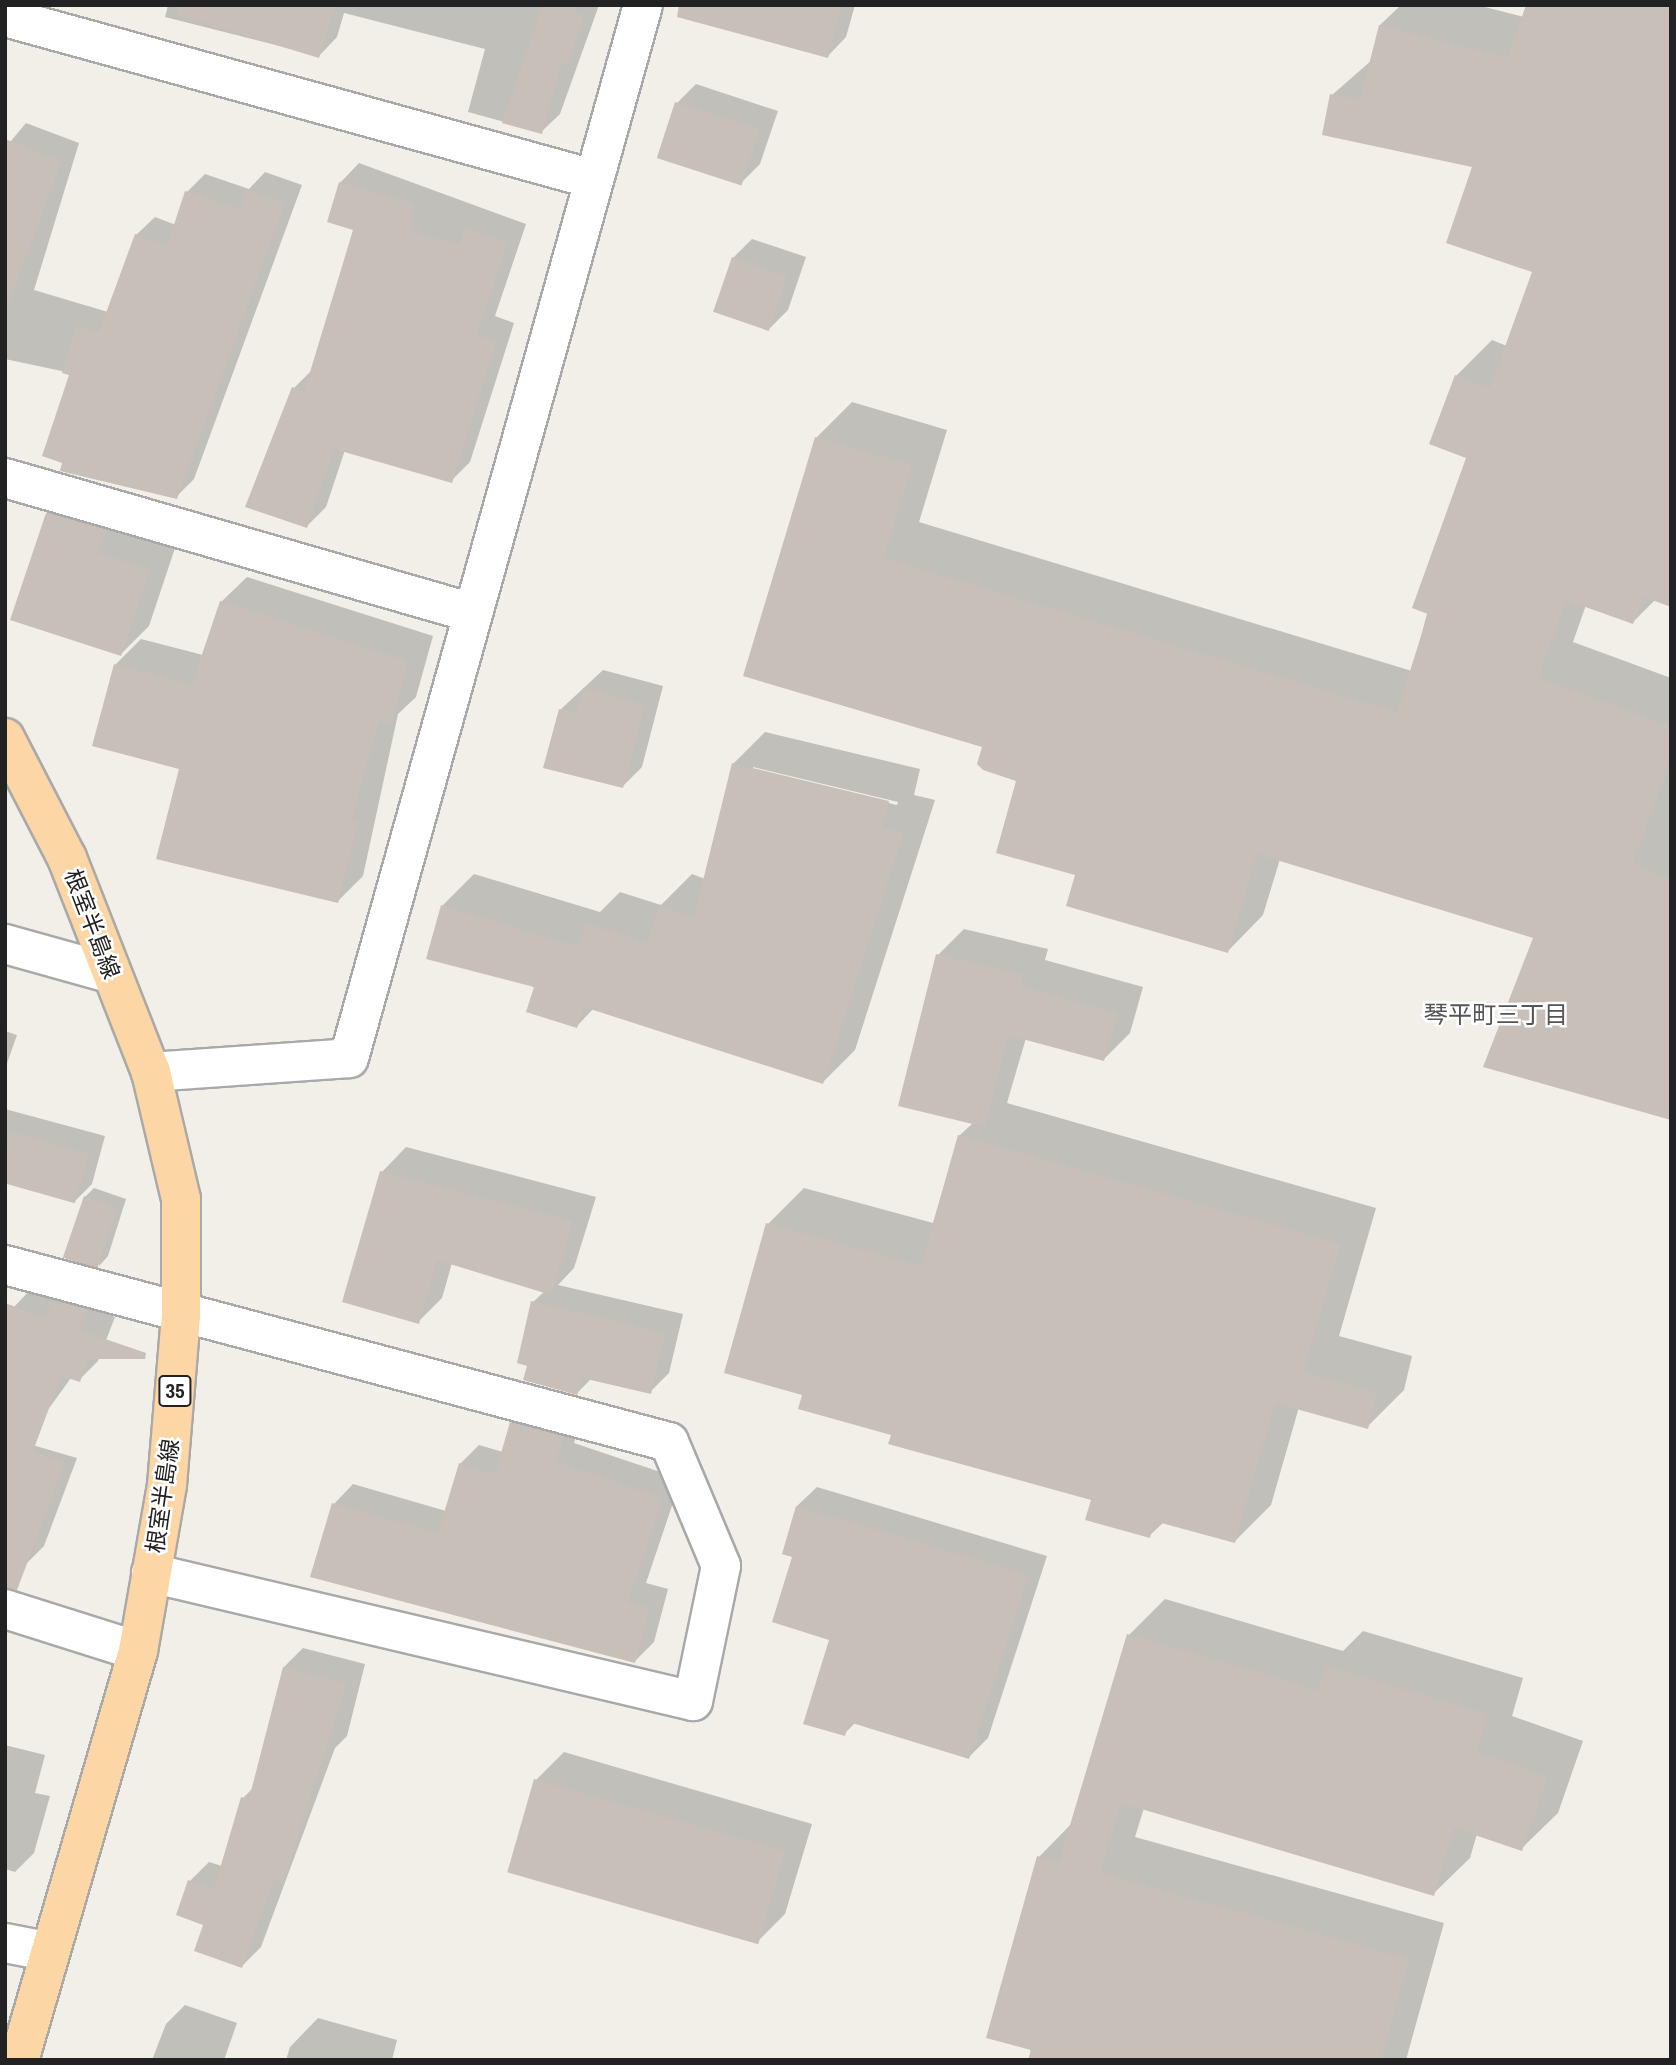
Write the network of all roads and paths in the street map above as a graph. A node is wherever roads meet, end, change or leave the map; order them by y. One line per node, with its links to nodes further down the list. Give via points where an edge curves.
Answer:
1 (643, 5): 3 (street)
2 (5, 18): 3 (street)
3 (593, 179): 5 (street)
4 (5, 478): 5 (street)
5 (469, 612): 9 (street, via 349,1058)
6 (5, 738): 8 (main road, 根室半島線 / 35, via 67,858)
7 (5, 944): 8 (street)
8 (109, 973): 9 (main road, 根室半島線 / 35)
9 (151, 1072): 11 (main road, 根室半島線 / 35, via 181,1199)
10 (5, 1265): 11 (street)
11 (181, 1315): 12 (main road, 根室半島線 / 35, via 167,1485); 12 (street, via 669,1442 721,1566 694,1702)
12 (151, 1573): 14 (main road, 根室半島線 / 35)
13 (5, 1609): 14 (street)
14 (138, 1651): 16 (main road, 根室半島線 / 35)
15 (5, 1943): 16 (street)
16 (46, 1951): 17 (main road, 根室半島線 / 35)
17 (19, 2060)

